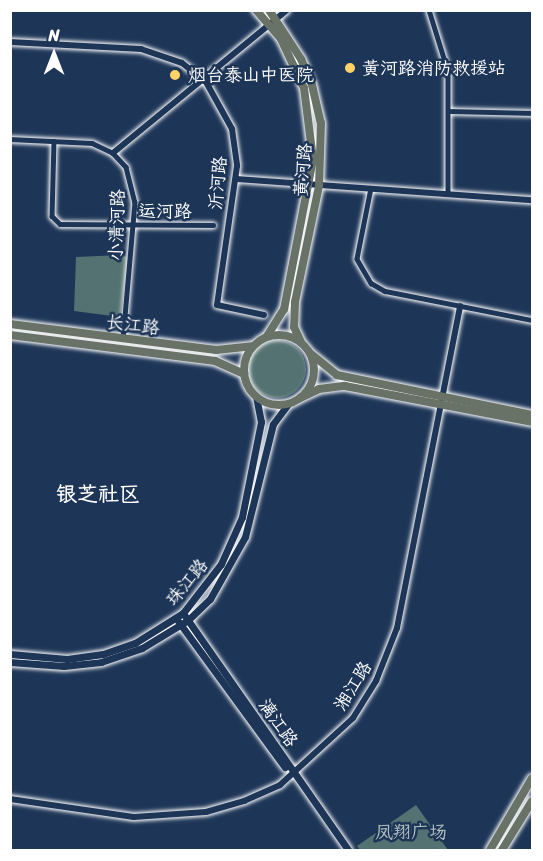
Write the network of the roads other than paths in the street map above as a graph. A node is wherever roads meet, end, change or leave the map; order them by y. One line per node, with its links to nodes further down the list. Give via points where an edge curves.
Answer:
1 (256, 10): 5 (main road, 黄河路)
2 (269, 10): 5 (main road, 黄河路)
3 (287, 10): 5 (street)
4 (429, 10): 8 (street, via 448,71)
5 (274, 22): 7 (street); 14 (main road, 黄河路, via 308,105 312,159); 15 (main road, 黄河路, via 300,59 317,102 322,161)
6 (10, 42): 7 (street, 沂河路, via 141,49 182,63)
7 (202, 78): 12 (street); 13 (street, 沂河路, via 214,91 232,129)
8 (451, 111): 9 (street); 17 (street)
9 (532, 113)
10 (10, 139): 11 (street)
11 (54, 141): 12 (street, via 92,143); 19 (street, 运河路, via 54,220 69,225)
12 (113, 153): 19 (street, 小清河路, via 126,167 135,190)
13 (236, 179): 14 (street); 22 (street, 沂河路, via 217,305)
14 (309, 184): 15 (street); 26 (main road, 黄河路, via 284,309)
15 (319, 186): 16 (street); 28 (main road, 黄河路, via 295,302 294,327)
16 (371, 188): 17 (street); 21 (street, via 357,259 362,271 385,291)
17 (448, 194): 18 (street)
18 (532, 200)
19 (133, 225): 20 (street, 运河路); 27 (street, 小清河路)
20 (213, 225)
21 (460, 306): 23 (street); 34 (street, 湘江路)
22 (264, 315)
23 (532, 320)
24 (10, 323): 27 (main road, 长江路)
25 (12, 335): 31 (main road, 长江路, via 214,361)
26 (267, 336): 28 (main road, via 284,335); 29 (main road)
27 (123, 338): 29 (main road, 长江路, via 216,350)
28 (301, 342): 30 (main road)
29 (252, 346): 31 (main road)
30 (310, 353): 33 (main road, via 314,374); 34 (main road, via 337,375)
31 (244, 374): 32 (main road)
32 (256, 397): 35 (main road, via 274,405); 38 (main road, 珠江路, via 261,422 242,517 221,564)
33 (300, 398): 34 (main road, via 320,389 345,386); 35 (main road)
34 (441, 401): 36 (main road); 37 (main road); 42 (street, 湘江路, via 390,652 353,718)
35 (289, 404): 38 (main road, via 273,424 245,537 210,599)
36 (532, 414)
37 (532, 422)
38 (185, 616): 39 (main road); 42 (main road, 漓江路)
39 (178, 621): 40 (main road, 珠江路, via 135,643 87,657); 41 (main road, via 142,648 101,662 64,666); 42 (main road, 漓江路)
40 (10, 654)
41 (10, 662)
42 (293, 774): 44 (street, 湘江路, via 244,801 181,816 134,817); 46 (main road, 漓江路); 47 (main road, 漓江路)
43 (532, 778): 48 (main road)
44 (10, 799)
45 (532, 801): 49 (main road)
46 (342, 850)
47 (348, 850)
48 (490, 850)
49 (502, 850)

